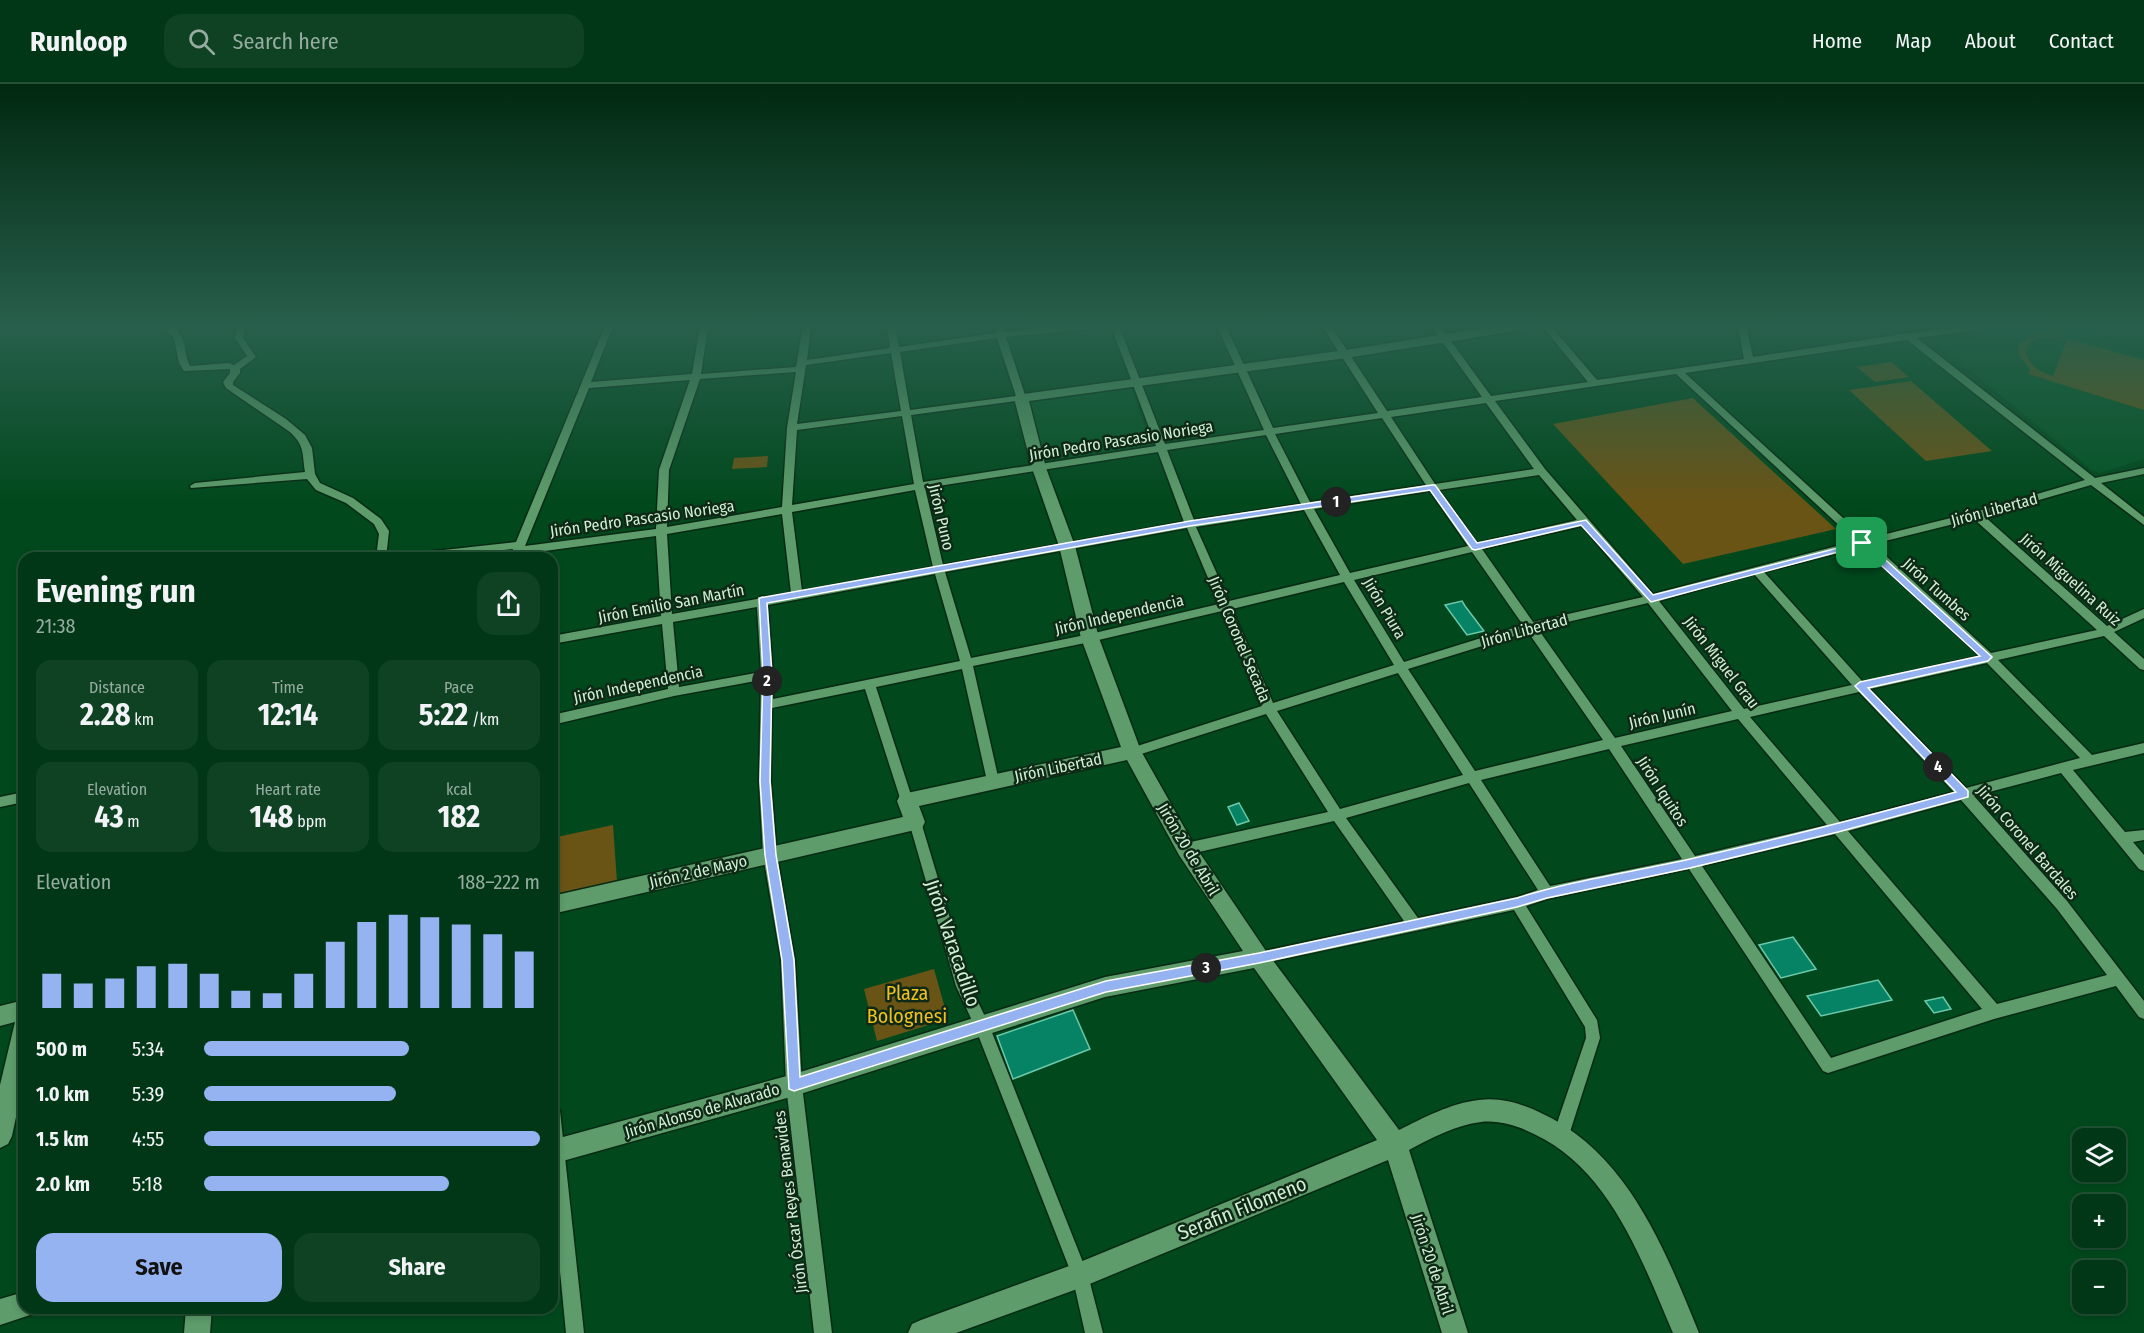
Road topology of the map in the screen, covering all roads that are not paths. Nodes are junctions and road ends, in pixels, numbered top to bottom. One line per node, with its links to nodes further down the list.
1 (229, 384): 26 (street)
2 (596, 384): 15 (street)
3 (693, 384): 37 (street)
4 (799, 384): 20 (street)
5 (900, 384): 18 (street, Jirón Puno)
6 (1017, 384): 16 (street, Jirón 20 de Abril)
7 (1127, 384): 16 (street)
8 (1137, 384): 22 (street, Jirón Coronel Secada)
9 (1247, 384): 21 (street, Jirón Piura)
10 (1366, 384): 19 (street, Jirón Iquitos)
11 (1478, 384): 17 (street, Jirón Miguel Grau)
12 (1585, 384): 17 (street, Jirón Pedro Pascasio Noriega)
13 (1692, 384): 38 (street, Jirón Tumbes)
14 (1969, 384): 27 (street)
15 (587, 385): 41 (street)
16 (1021, 398): 18 (street); 23 (street, Jirón 20 de Abril)
17 (1488, 398): 19 (street, Jirón Pedro Pascasio Noriega); 24 (street, Jirón Miguel Grau)
18 (906, 415): 20 (street); 29 (street, Jirón Puno)
19 (1387, 415): 21 (street, Jirón Pedro Pascasio Noriega); 30 (street, Jirón Iquitos)
20 (792, 428): 32 (street)
21 (1270, 433): 22 (street, Jirón Pedro Pascasio Noriega); 31 (street, Jirón Piura)
22 (1161, 448): 23 (street, Jirón Pedro Pascasio Noriega); 36 (street, Jirón Coronel Secada)
23 (1039, 468): 29 (street, Jirón Pedro Pascasio Noriega); 39 (street, Jirón 20 de Abril)
24 (1541, 471): 30 (street, Jirón Emilio San Martín); 34 (street, Jirón Miguel Grau)
25 (2144, 471): 27 (street, Jirón Libertad)
26 (310, 474): 28 (street); 42 (street)
27 (2091, 482): 33 (street, Jirón Libertad); 35 (street)
28 (195, 486)
29 (919, 486): 32 (street, Jirón Pedro Pascasio Noriega); 44 (street, Jirón Puno)
30 (1432, 487): 31 (street, Jirón Emilio San Martín); 40 (street, Jirón Iquitos)
31 (1309, 506): 36 (street, Jirón Emilio San Martín); 46 (street, Jirón Piura)
32 (787, 510): 37 (street, Jirón Pedro Pascasio Noriega); 47 (street)
33 (1976, 515): 38 (street, Jirón Libertad); 54 (street, Jirón Miguelina Ruiz)
34 (1583, 522): 40 (street, Jirón Independencia); 48 (street, Jirón Miguel Grau)
35 (2144, 522)
36 (1190, 524): 39 (street, Jirón Emilio San Martín); 50 (street, Jirón Coronel Secada)
37 (661, 532): 41 (street, Jirón Pedro Pascasio Noriega); 52 (street)
38 (1862, 543): 45 (street, Jirón Libertad); 57 (street, Jirón Tumbes)
39 (1067, 546): 44 (street, Jirón Emilio San Martín); 55 (street, Jirón 20 de Abril)
40 (1475, 547): 46 (street, Jirón Independencia); 53 (street, Jirón Iquitos)
41 (518, 551): 43 (street, Jirón Pedro Pascasio Noriega)
42 (382, 552)
43 (502, 552)
44 (939, 569): 47 (street, Jirón Emilio San Martín); 58 (street, Jirón Puno)
45 (1756, 570): 48 (street, Jirón Libertad); 64 (street, Jirón Coronel Bardales)
46 (1347, 577): 50 (street, Jirón Independencia); 59 (street, Jirón Piura)
47 (797, 593): 49 (street, Jirón Emilio San Martín)
48 (1651, 599): 53 (street, Jirón Libertad); 69 (street, Jirón Miguel Grau)
49 (762, 600): 52 (street, Jirón Emilio San Martín); 61 (street, Jirón Óscar Reyes Benavides)
50 (1227, 607): 55 (street, Jirón Independencia); 68 (street, Jirón Coronel Secada)
51 (2144, 613): 54 (street, Jirón Junín)
52 (668, 620): 56 (street, Jirón Emilio San Martín); 62 (street)
53 (1529, 627): 59 (street, Jirón Libertad); 71 (street, Jirón Iquitos)
54 (2105, 632): 57 (street, Jirón Junín); 60 (street, Jirón Miguelina Ruiz)
55 (1090, 638): 58 (street, Jirón Independencia); 73 (street, Jirón 20 de Abril)
56 (558, 639)
57 (1988, 657): 64 (street, Jirón Junín); 74 (street, Jirón Tumbes)
58 (967, 665): 63 (street, Jirón Independencia); 77 (street, Jirón Puno)
59 (1401, 666): 68 (street, Jirón Libertad); 76 (street, Jirón Piura)
60 (2144, 666)
61 (767, 675): 65 (street, Jirón Independencia); 67 (street, Jirón Óscar Reyes Benavides)
62 (673, 677): 65 (street); 66 (street)
63 (870, 685): 67 (street, Jirón Independencia); 80 (street, Jirón Varacadillo)
64 (1860, 686): 69 (street, Jirón Junín); 78 (street, Jirón Coronel Bardales)
65 (674, 692): 66 (street, Jirón Independencia)
66 (656, 696): 70 (street, Jirón Independencia)
67 (766, 705): 88 (street, Jirón Óscar Reyes Benavides)
68 (1269, 710): 73 (street, Jirón Libertad); 82 (street, Jirón Coronel Secada)
69 (1741, 714): 71 (street, Jirón Junín); 84 (street, Jirón Miguel Grau)
70 (558, 719)
71 (1612, 743): 76 (street, Jirón Junín); 89 (street, Jirón Iquitos)
72 (2144, 748): 74 (street, Jirón Alonso de Alvarado)
73 (1132, 752): 77 (street, Jirón Libertad); 87 (street, Jirón 20 de Abril)
74 (2090, 760): 75 (street, Jirón Alonso de Alvarado)
75 (2064, 768): 78 (street, Jirón Alonso de Alvarado); 86 (street)
76 (1473, 777): 82 (street, Jirón Junín); 91 (street, Jirón Piura)
77 (993, 781): 80 (street, Jirón Libertad)
78 (1964, 794): 84 (street, Jirón Alonso de Alvarado); 96 (street, Jirón Coronel Bardales)
79 (18, 798): 81 (street)
80 (907, 801): 83 (street, Jirón Varacadillo)
81 (0, 802)
82 (1337, 815): 87 (street, Jirón Junín); 94 (street, Jirón Coronel Secada)
83 (915, 822): 88 (street, Jirón 2 de Mayo); 101 (street, Jirón Varacadillo)
84 (1838, 828): 89 (street, Jirón Alonso de Alvarado); 98 (street, Jirón Miguel Grau)
85 (2144, 835): 86 (street)
86 (2121, 838): 90 (street)
87 (1186, 849): 95 (street, Jirón 20 de Abril)
88 (771, 855): 93 (street, Jirón 2 de Mayo); 103 (street, Jirón Óscar Reyes Benavides)
89 (1690, 864): 91 (street, Jirón Alonso de Alvarado); 98 (street, Jirón Iquitos)
90 (2144, 865)
91 (1547, 893): 92 (street, Jirón Alonso de Alvarado)
92 (1517, 903): 94 (street, Jirón Alonso de Alvarado); 104 (street)
93 (558, 904)
94 (1415, 925): 95 (street, Jirón Alonso de Alvarado)
95 (1259, 958): 101 (street, Jirón Alonso de Alvarado); 106 (street, Jirón 20 de Abril)
96 (2118, 979): 98 (street); 99 (street, Jirón Coronel Bardales)
97 (18, 1012): 100 (street)
98 (1994, 1012)
99 (2144, 1012)
100 (0, 1016)
101 (982, 1025): 103 (street, Jirón Alonso de Alvarado); 109 (street, Jirón Varacadillo)
102 (18, 1055): 105 (street)
103 (794, 1085): 107 (street, Jirón Alonso de Alvarado); 115 (street, Jirón Óscar Reyes Benavides)
104 (1561, 1135): 106 (street, Serafin Filomeno); 119 (street)
105 (0, 1136)
106 (1395, 1145): 109 (street, Serafin Filomeno); 118 (street, Jirón 20 de Abril)
107 (558, 1150)
108 (558, 1187): 114 (street)
109 (1080, 1275): 116 (street, Serafin Filomeno); 117 (street, Jirón Varacadillo)
110 (18, 1307): 111 (street)
111 (0, 1312)
112 (199, 1314): 113 (street)
113 (197, 1333)
114 (574, 1333)
115 (823, 1333)
116 (921, 1333)
117 (1094, 1333)
118 (1455, 1333)
119 (1686, 1333)

